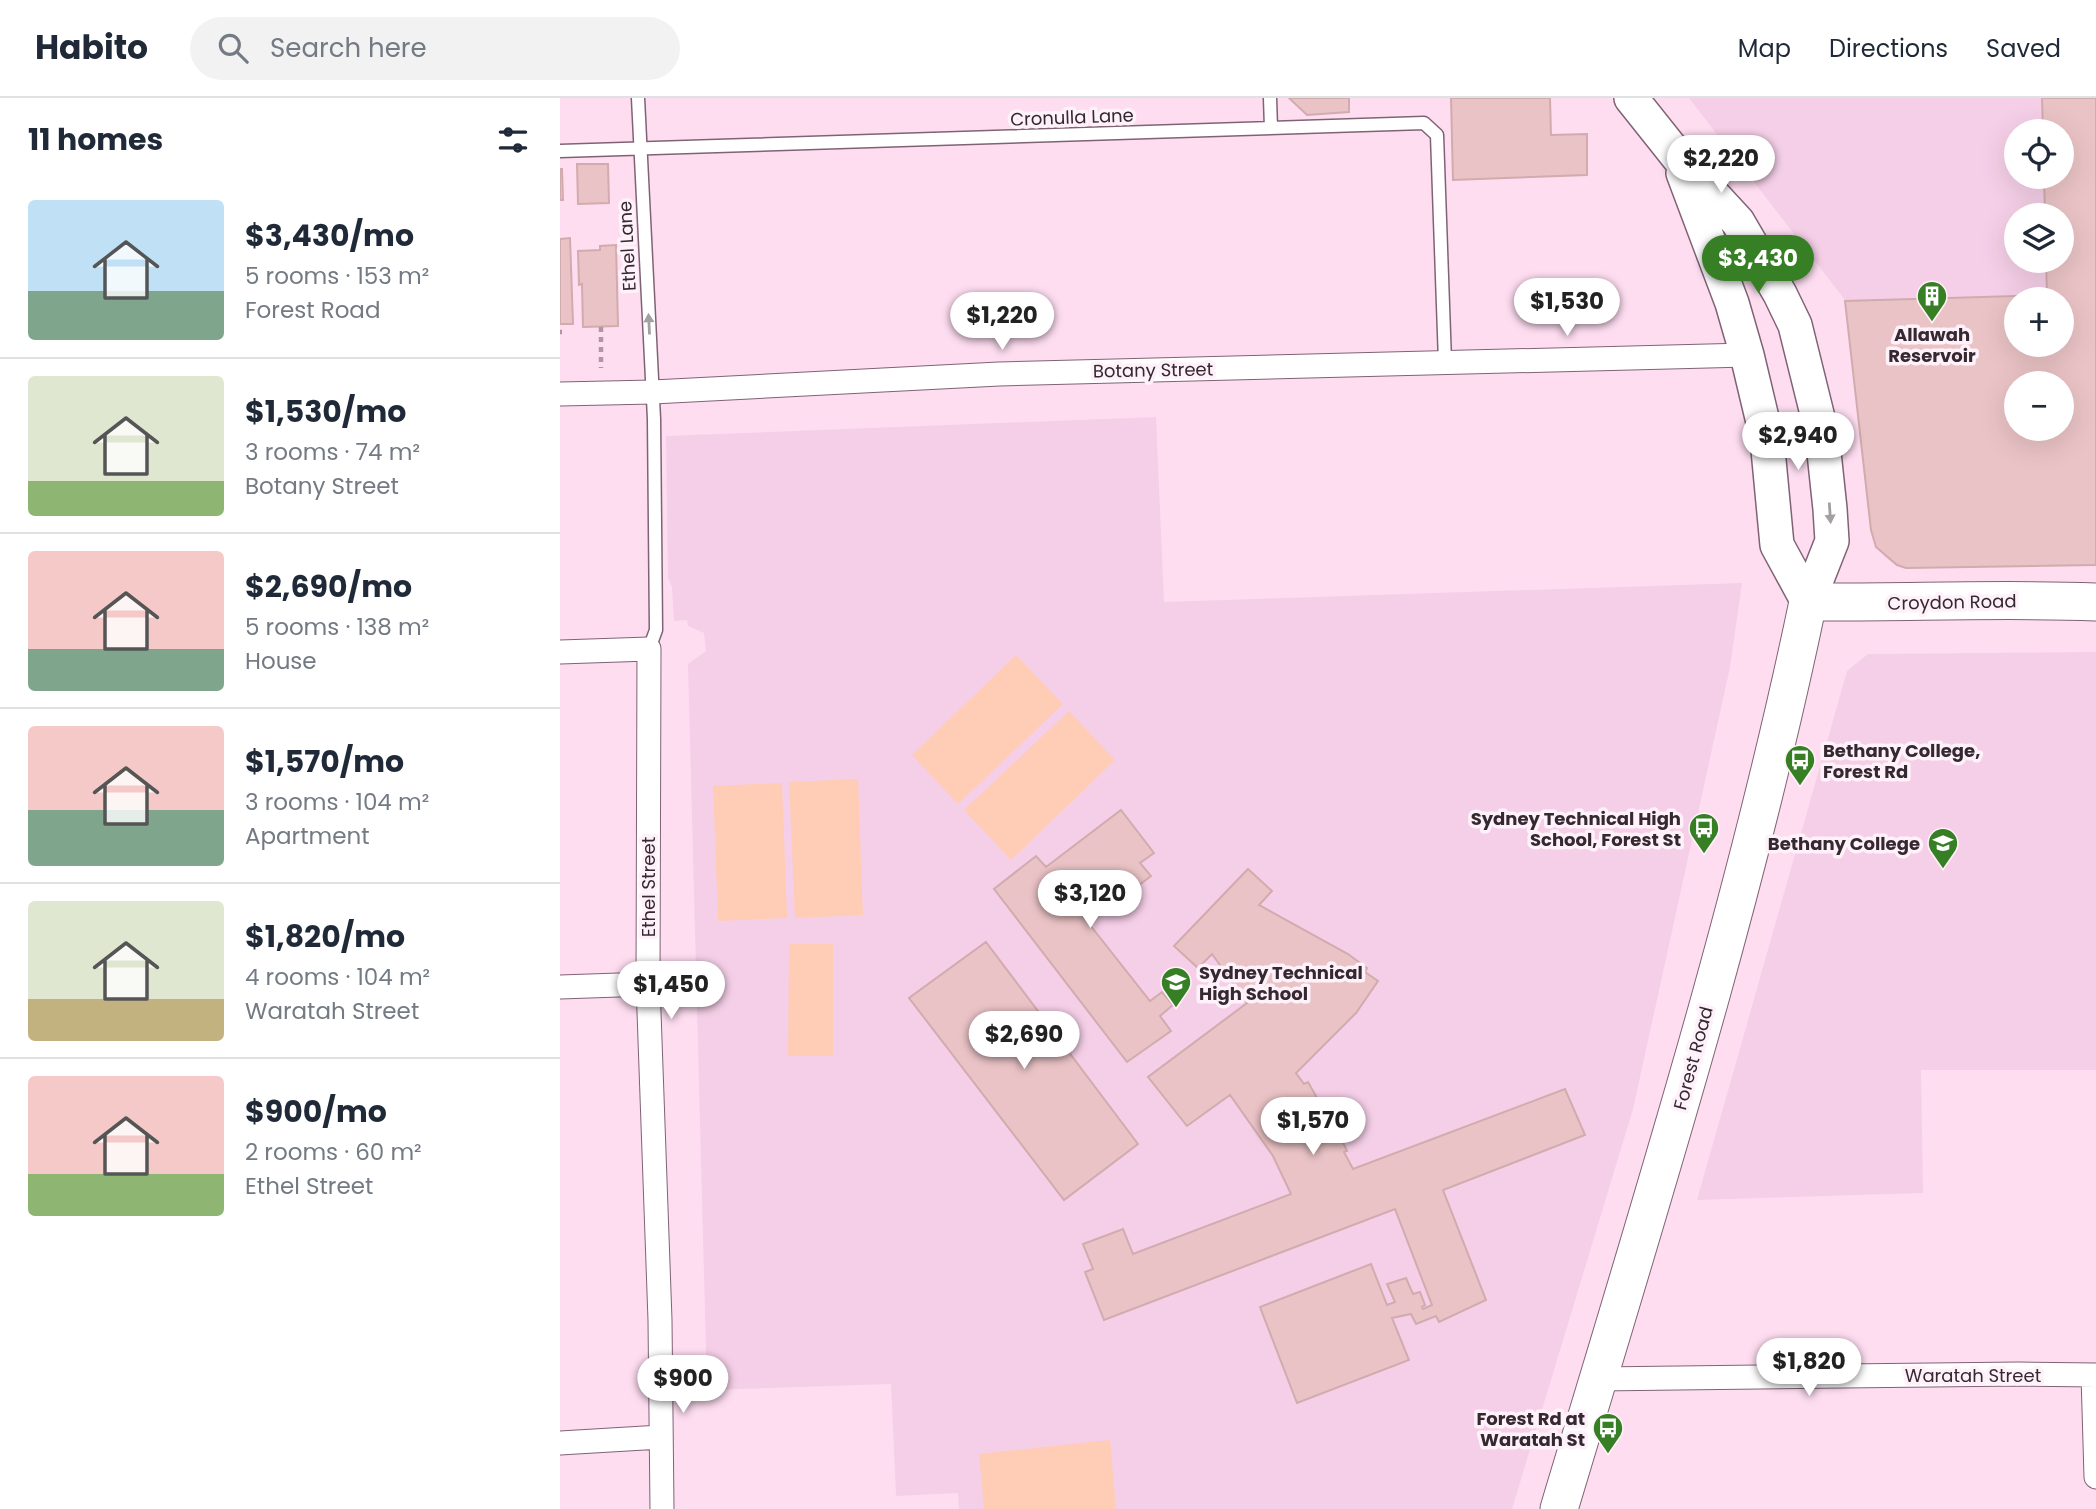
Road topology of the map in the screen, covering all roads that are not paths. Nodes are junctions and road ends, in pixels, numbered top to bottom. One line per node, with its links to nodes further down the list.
1 (638, 98): 5 (lane, Ethel Lane)
2 (1270, 98): 4 (lane)
3 (1631, 98): 7 (main road, Forest Road)
4 (1271, 128): 5 (lane, Cronulla Lane); 9 (lane, Cronulla Lane)
5 (640, 149): 6 (lane, Cronulla Lane); 10 (lane, Ethel Lane, one-way to 5)
6 (560, 152)
7 (1678, 158): 8 (main road, Forest Road); 13 (main road, Forest Road, one-way to 13)
8 (1747, 355): 9 (street, Botany Street); 13 (main road, Forest Road)
9 (1445, 362): 10 (street, Botany Street)
10 (653, 392): 11 (street, Botany Street); 14 (lane, Ethel Street)
11 (560, 394)
12 (2096, 601): 13 (main road, Croydon Road)
13 (1808, 602): 19 (main road, Forest Road)
14 (649, 649): 15 (street); 16 (street, Ethel Street)
15 (560, 652)
16 (648, 984): 17 (street); 20 (street, Ethel Street)
17 (560, 987)
18 (2094, 1375): 19 (street, Waratah Street); 22 (street)
19 (1598, 1380): 24 (main road, Forest Road)
20 (661, 1437): 21 (street); 23 (street, Ethel Street)
21 (560, 1443)
22 (2096, 1477)
23 (662, 1509)
24 (1559, 1509)

